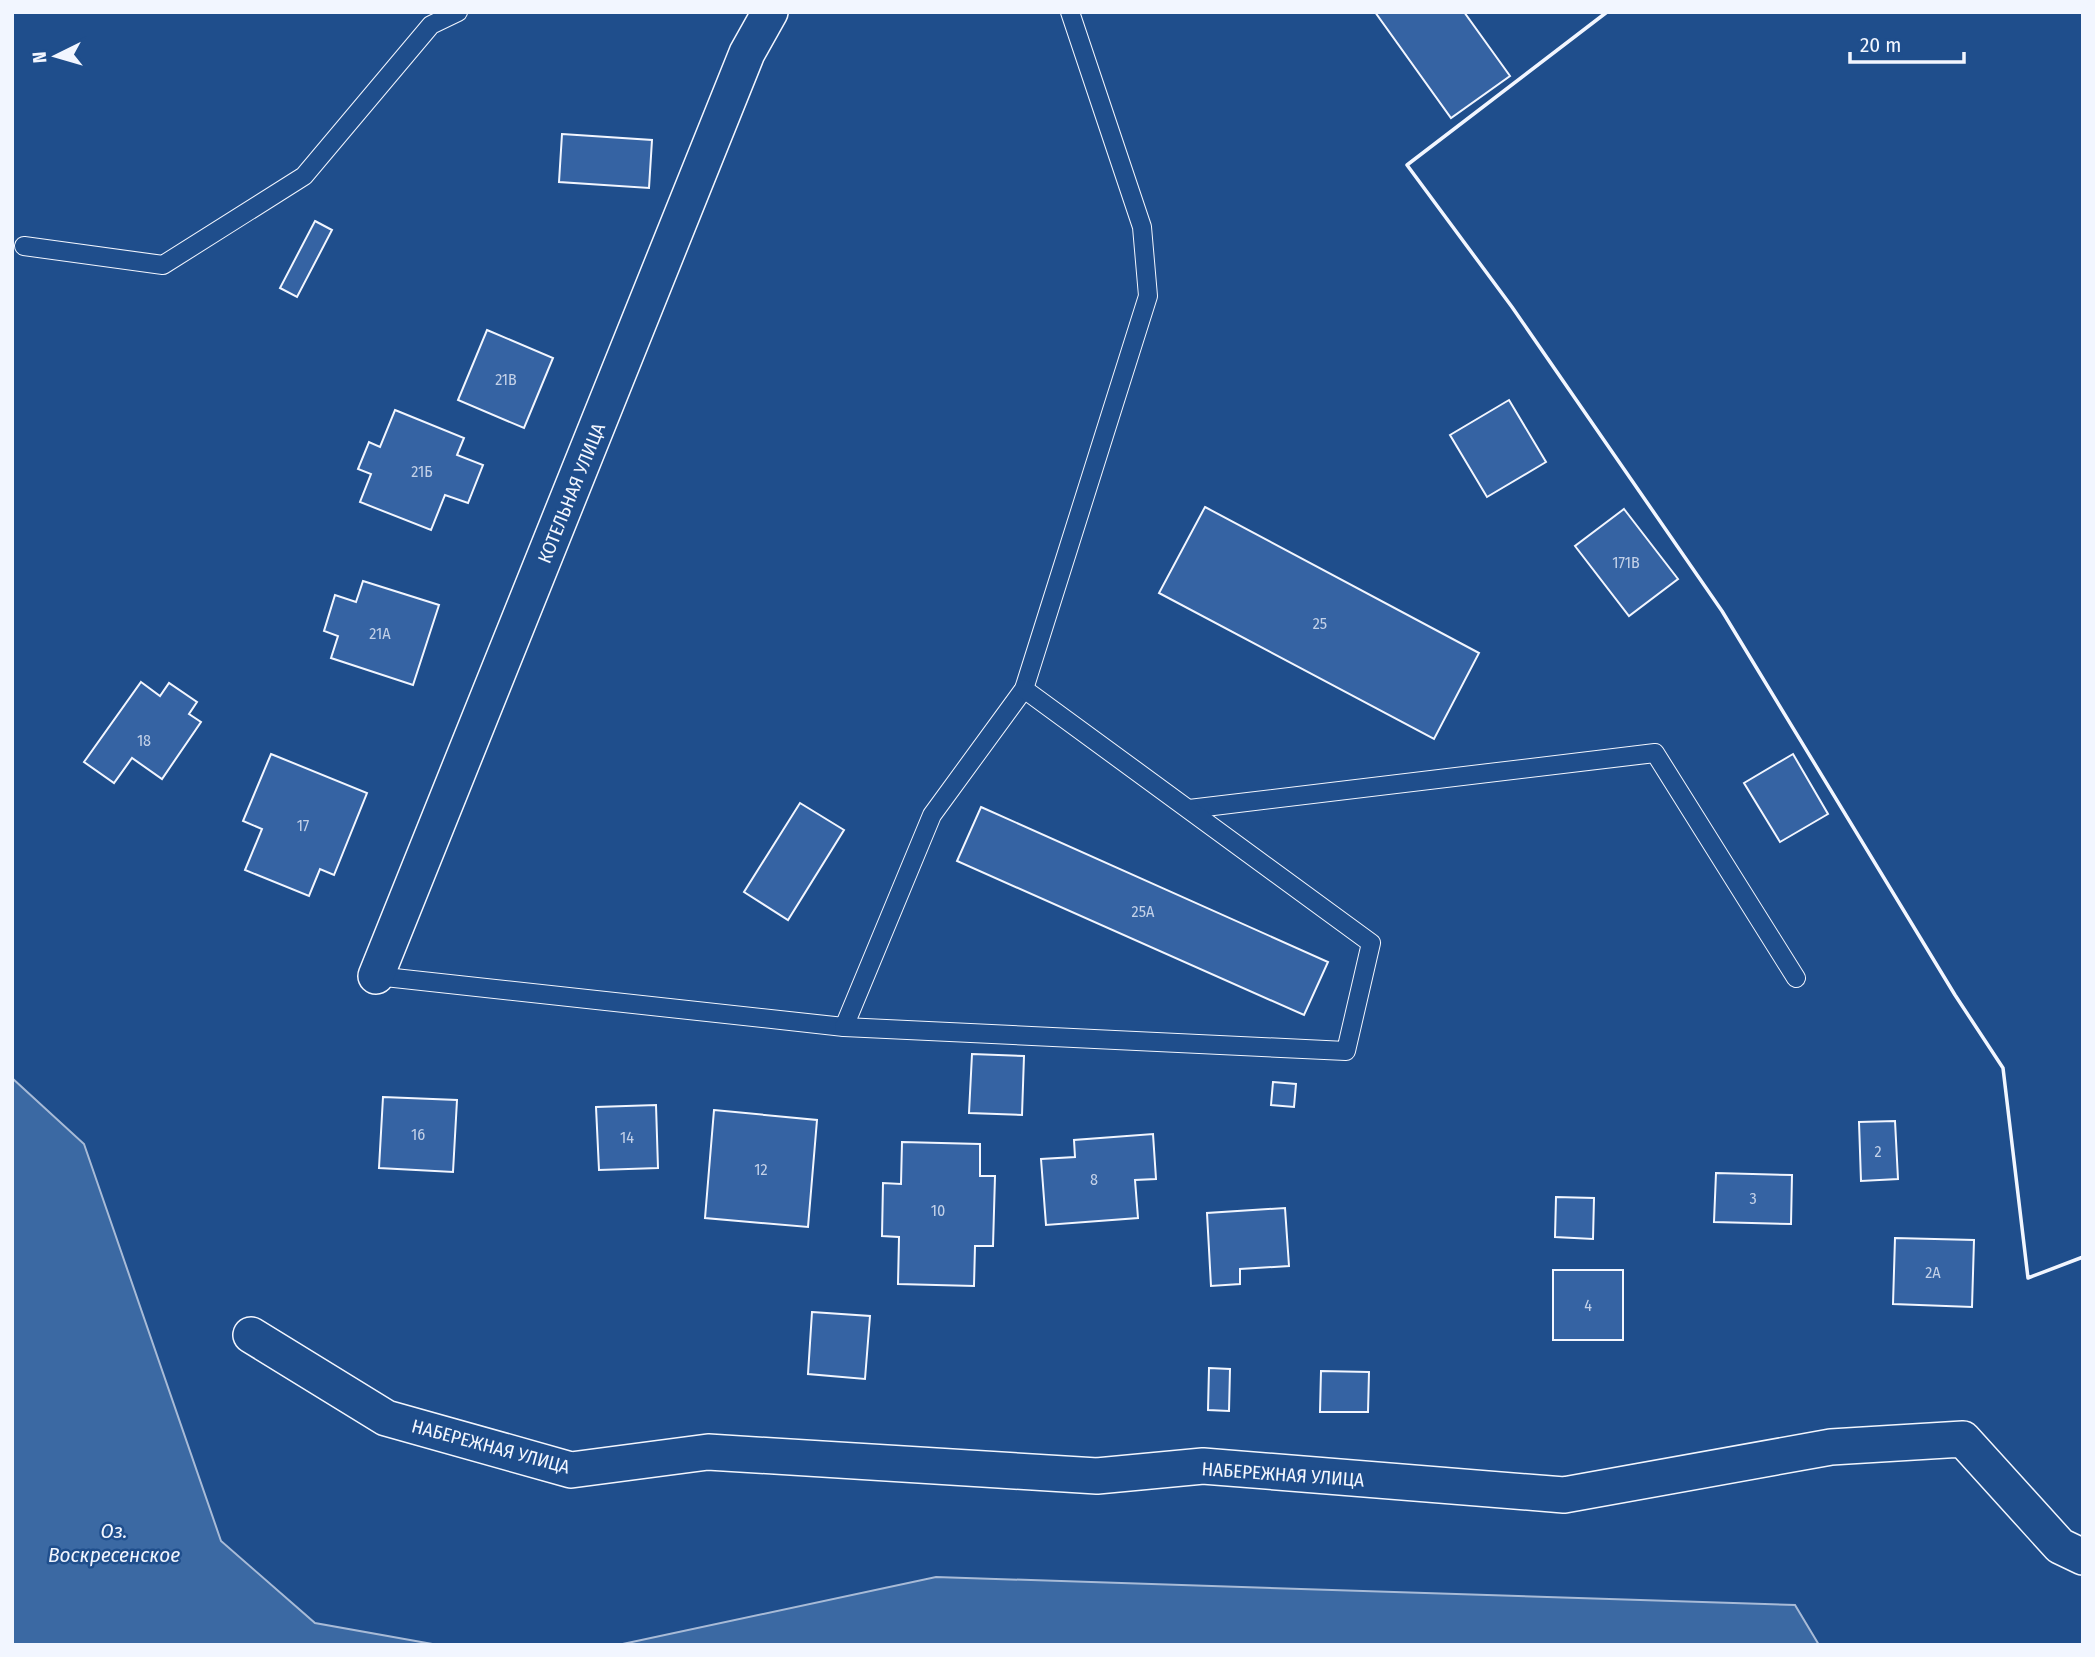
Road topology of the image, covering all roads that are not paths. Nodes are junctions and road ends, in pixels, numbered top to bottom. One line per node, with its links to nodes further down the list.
1 (458, 12): 4 (lane)
2 (770, 12): 7 (street, КОТЕЛЬНАЯ УЛИЦА)
3 (1070, 12): 5 (lane)
4 (24, 246)
5 (1024, 689): 6 (lane); 9 (lane)
6 (1188, 809): 8 (lane); 9 (lane)
7 (376, 976): 9 (lane)
8 (1796, 978)
9 (844, 1027)
10 (251, 1335): 11 (street, НАБЕРЕЖНАЯ УЛИЦА)
11 (2083, 1557)

